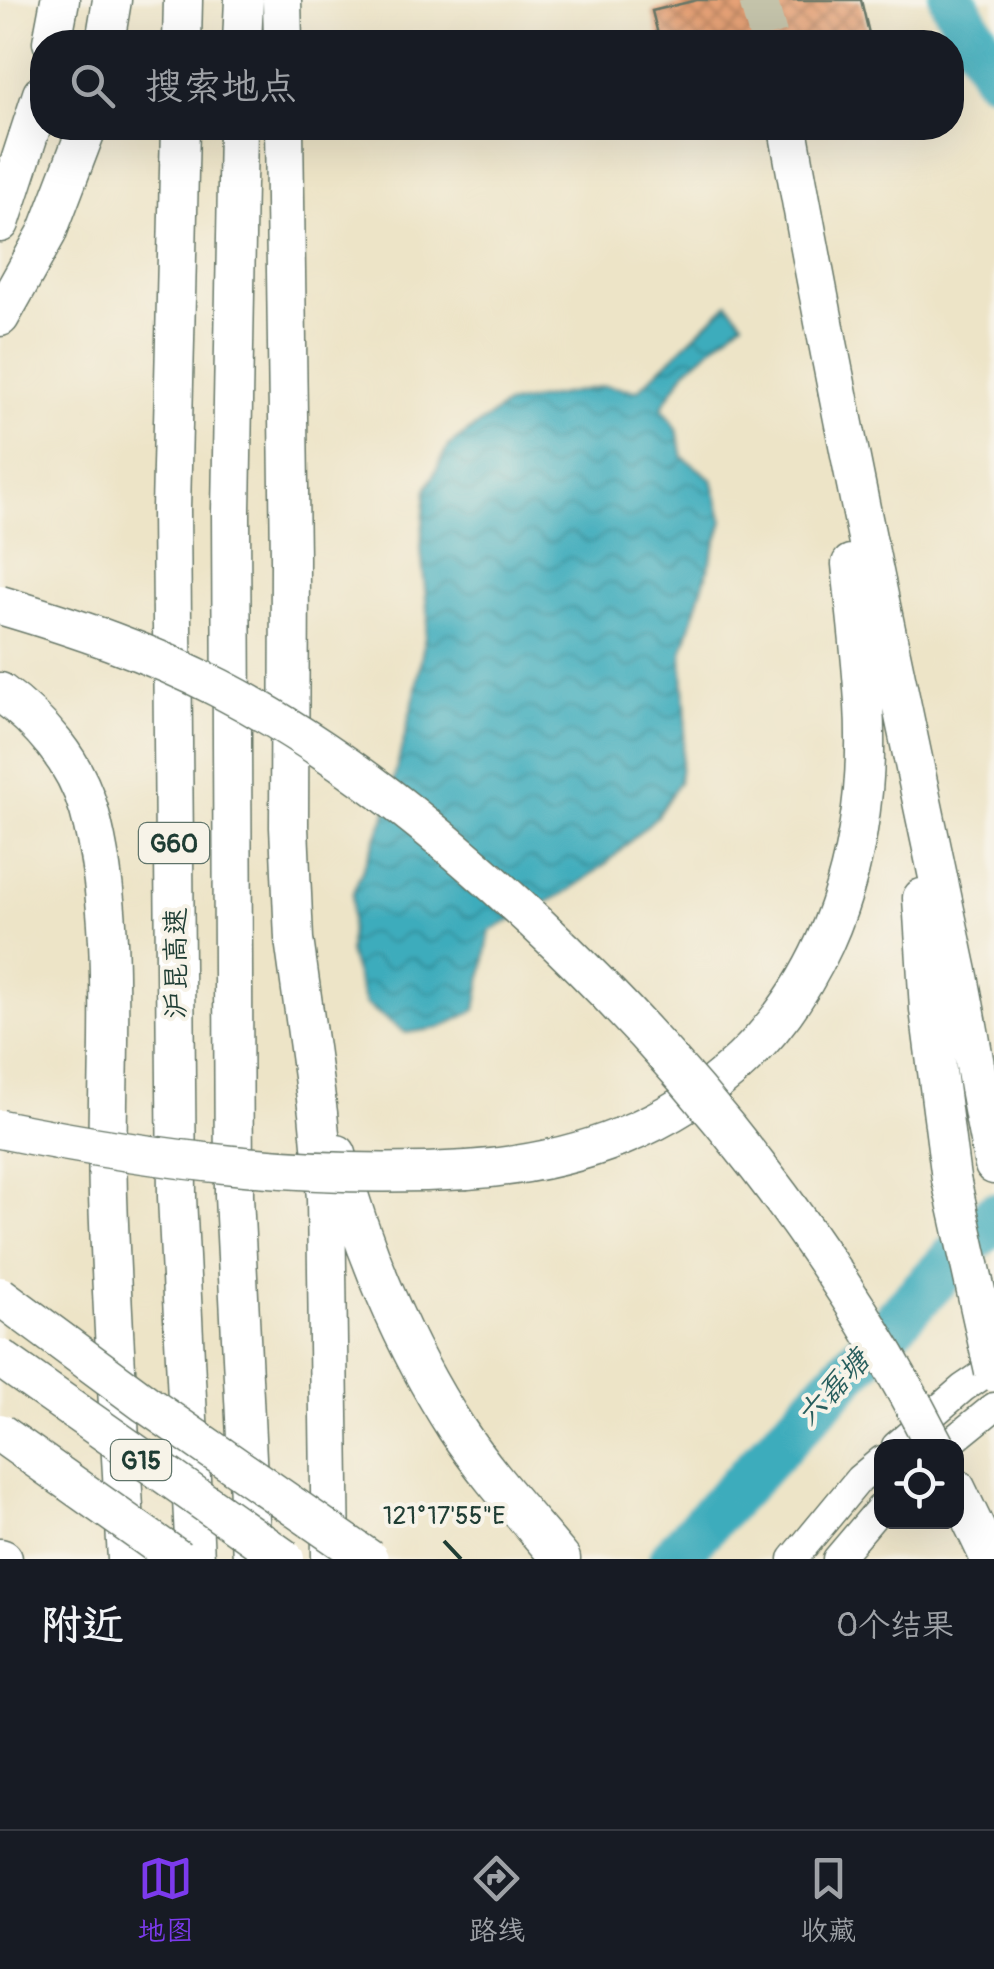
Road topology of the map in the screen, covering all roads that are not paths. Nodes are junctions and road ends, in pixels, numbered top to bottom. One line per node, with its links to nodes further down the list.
1 (60, 0): 6 (highway)
2 (112, 0): 7 (highway)
3 (183, 0): 8 (highway)
4 (244, 0): 9 (highway)
5 (282, 0): 10 (highway)
6 (54, 30)
7 (107, 30)
8 (182, 30)
9 (243, 30)
10 (282, 30)
11 (30, 131): 17 (highway)
12 (83, 140): 18 (highway)
13 (180, 140): 39 (highway, 沪昆高速 / G60)
14 (238, 140): 40 (highway, 沪昆高速 / G60)
15 (284, 140): 23 (highway)
16 (790, 140): 19 (highway)
17 (0, 223)
18 (0, 317)
19 (838, 401): 22 (highway); 24 (highway, bridge)
20 (0, 605): 32 (highway, bridge)
21 (0, 692): 37 (highway)
22 (916, 786): 25 (highway); 28 (highway, bridge)
23 (307, 1034): 42 (highway); 44 (highway)
24 (0, 1129)
25 (990, 1148)
26 (0, 1296): 43 (highway, bridge)
27 (0, 1358): 41 (highway, G15, bridge)
28 (994, 1369): 31 (main road)
29 (994, 1407): 33 (main road)
30 (0, 1432): 38 (highway, G15, bridge)
31 (904, 1439)
32 (931, 1439)
33 (955, 1439)
34 (874, 1467): 45 (main road)
35 (964, 1505): 47 (highway)
36 (874, 1515): 46 (main road)
37 (126, 1559)
38 (178, 1559)
39 (195, 1559)
40 (252, 1559)
41 (285, 1559)
42 (331, 1559)
43 (369, 1559)
44 (561, 1559)
45 (793, 1559)
46 (837, 1559)
47 (990, 1559)

